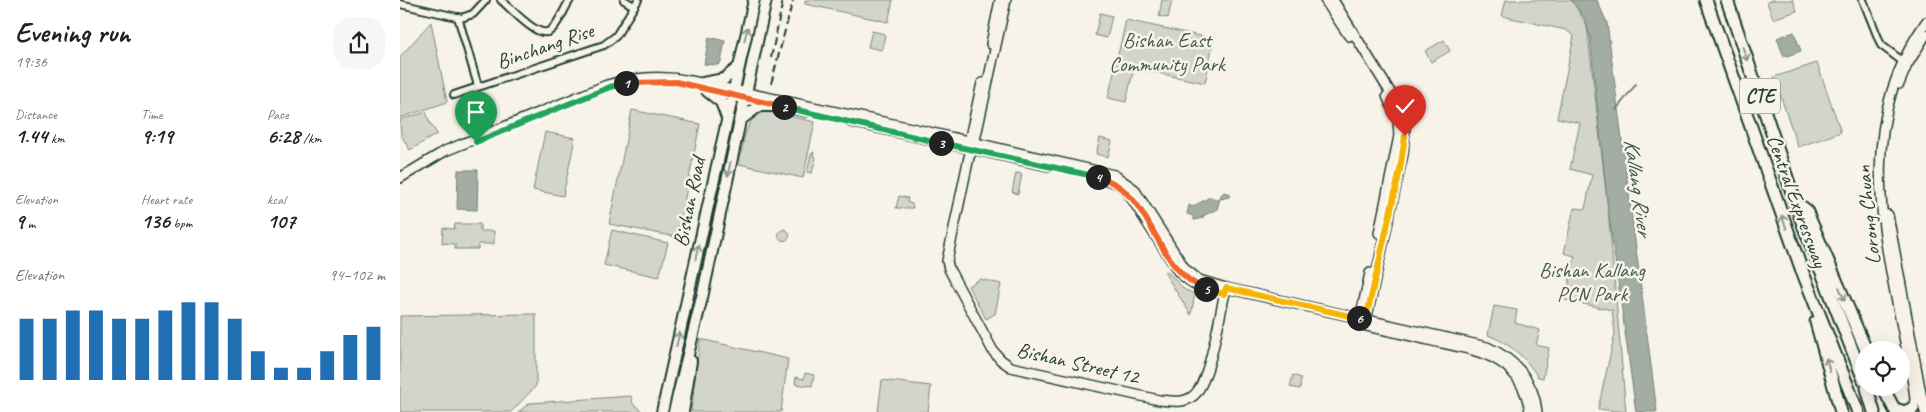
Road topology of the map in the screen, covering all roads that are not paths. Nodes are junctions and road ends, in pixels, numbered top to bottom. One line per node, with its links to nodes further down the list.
1 (486, 0): 16 (street)
2 (501, 0): 3 (street)
3 (570, 0)
4 (624, 0): 14 (street, Binchang Rise)
5 (754, 0): 20 (main road, Bishan Road, one-way to 5)
6 (766, 0): 25 (main road, Bishan Road)
7 (1000, 0): 29 (street)
8 (1006, 0): 29 (street)
9 (1325, 0): 36 (street)
10 (1333, 0): 36 (street)
11 (1706, 0): 33 (highway, Central Expressway / CTE, one-way to 11)
12 (1727, 0): 32 (highway, Central Expressway / CTE, one-way to 32)
13 (1863, 0): 19 (street)
14 (636, 3): 21 (street, Binchang Rise)
15 (400, 4): 16 (street)
16 (458, 17): 21 (street, Binchang Rise)
17 (1926, 22): 19 (street, Lorong Chuan)
18 (1926, 34): 19 (street, Lorong Chuan)
19 (1905, 63): 41 (street, Lorong Chuan)
20 (739, 67): 22 (main road); 23 (main road, Bishan Road)
21 (478, 86): 24 (street, Binchang Rise)
22 (705, 87): 23 (street); 27 (main road); 30 (street); 31 (street)
23 (734, 93): 25 (street); 27 (main road, Bishan Road)
24 (454, 95)
25 (745, 95): 26 (street); 28 (main road, Bishan Road); 29 (street)
26 (774, 106): 28 (main road); 29 (street)
27 (727, 118): 43 (main road, Bishan Road, one-way to 27)
28 (739, 121): 35 (main road, Bishan Road, one-way to 35)
29 (971, 147): 34 (street); 34 (street, Bishan Street 12)
30 (400, 178)
31 (400, 182)
32 (1798, 204): 37 (highway, one-way to 37); 38 (highway, Central Expressway / CTE)
33 (1801, 268): 48 (highway, one-way to 33); 49 (highway, Central Expressway / CTE)
34 (1225, 291): 36 (street)
35 (700, 303): 44 (main road, Bishan Road); 45 (main road)
36 (1363, 322): 46 (street); 47 (street)
37 (1862, 341)
38 (1855, 357)
39 (1869, 396): 50 (highway)
40 (1888, 396): 42 (highway)
41 (1919, 409): 42 (highway)
42 (1896, 411)
43 (662, 412)
44 (674, 412)
45 (682, 412)
46 (1530, 412)
47 (1537, 412)
48 (1841, 412)
49 (1858, 412)
50 (1874, 412)

